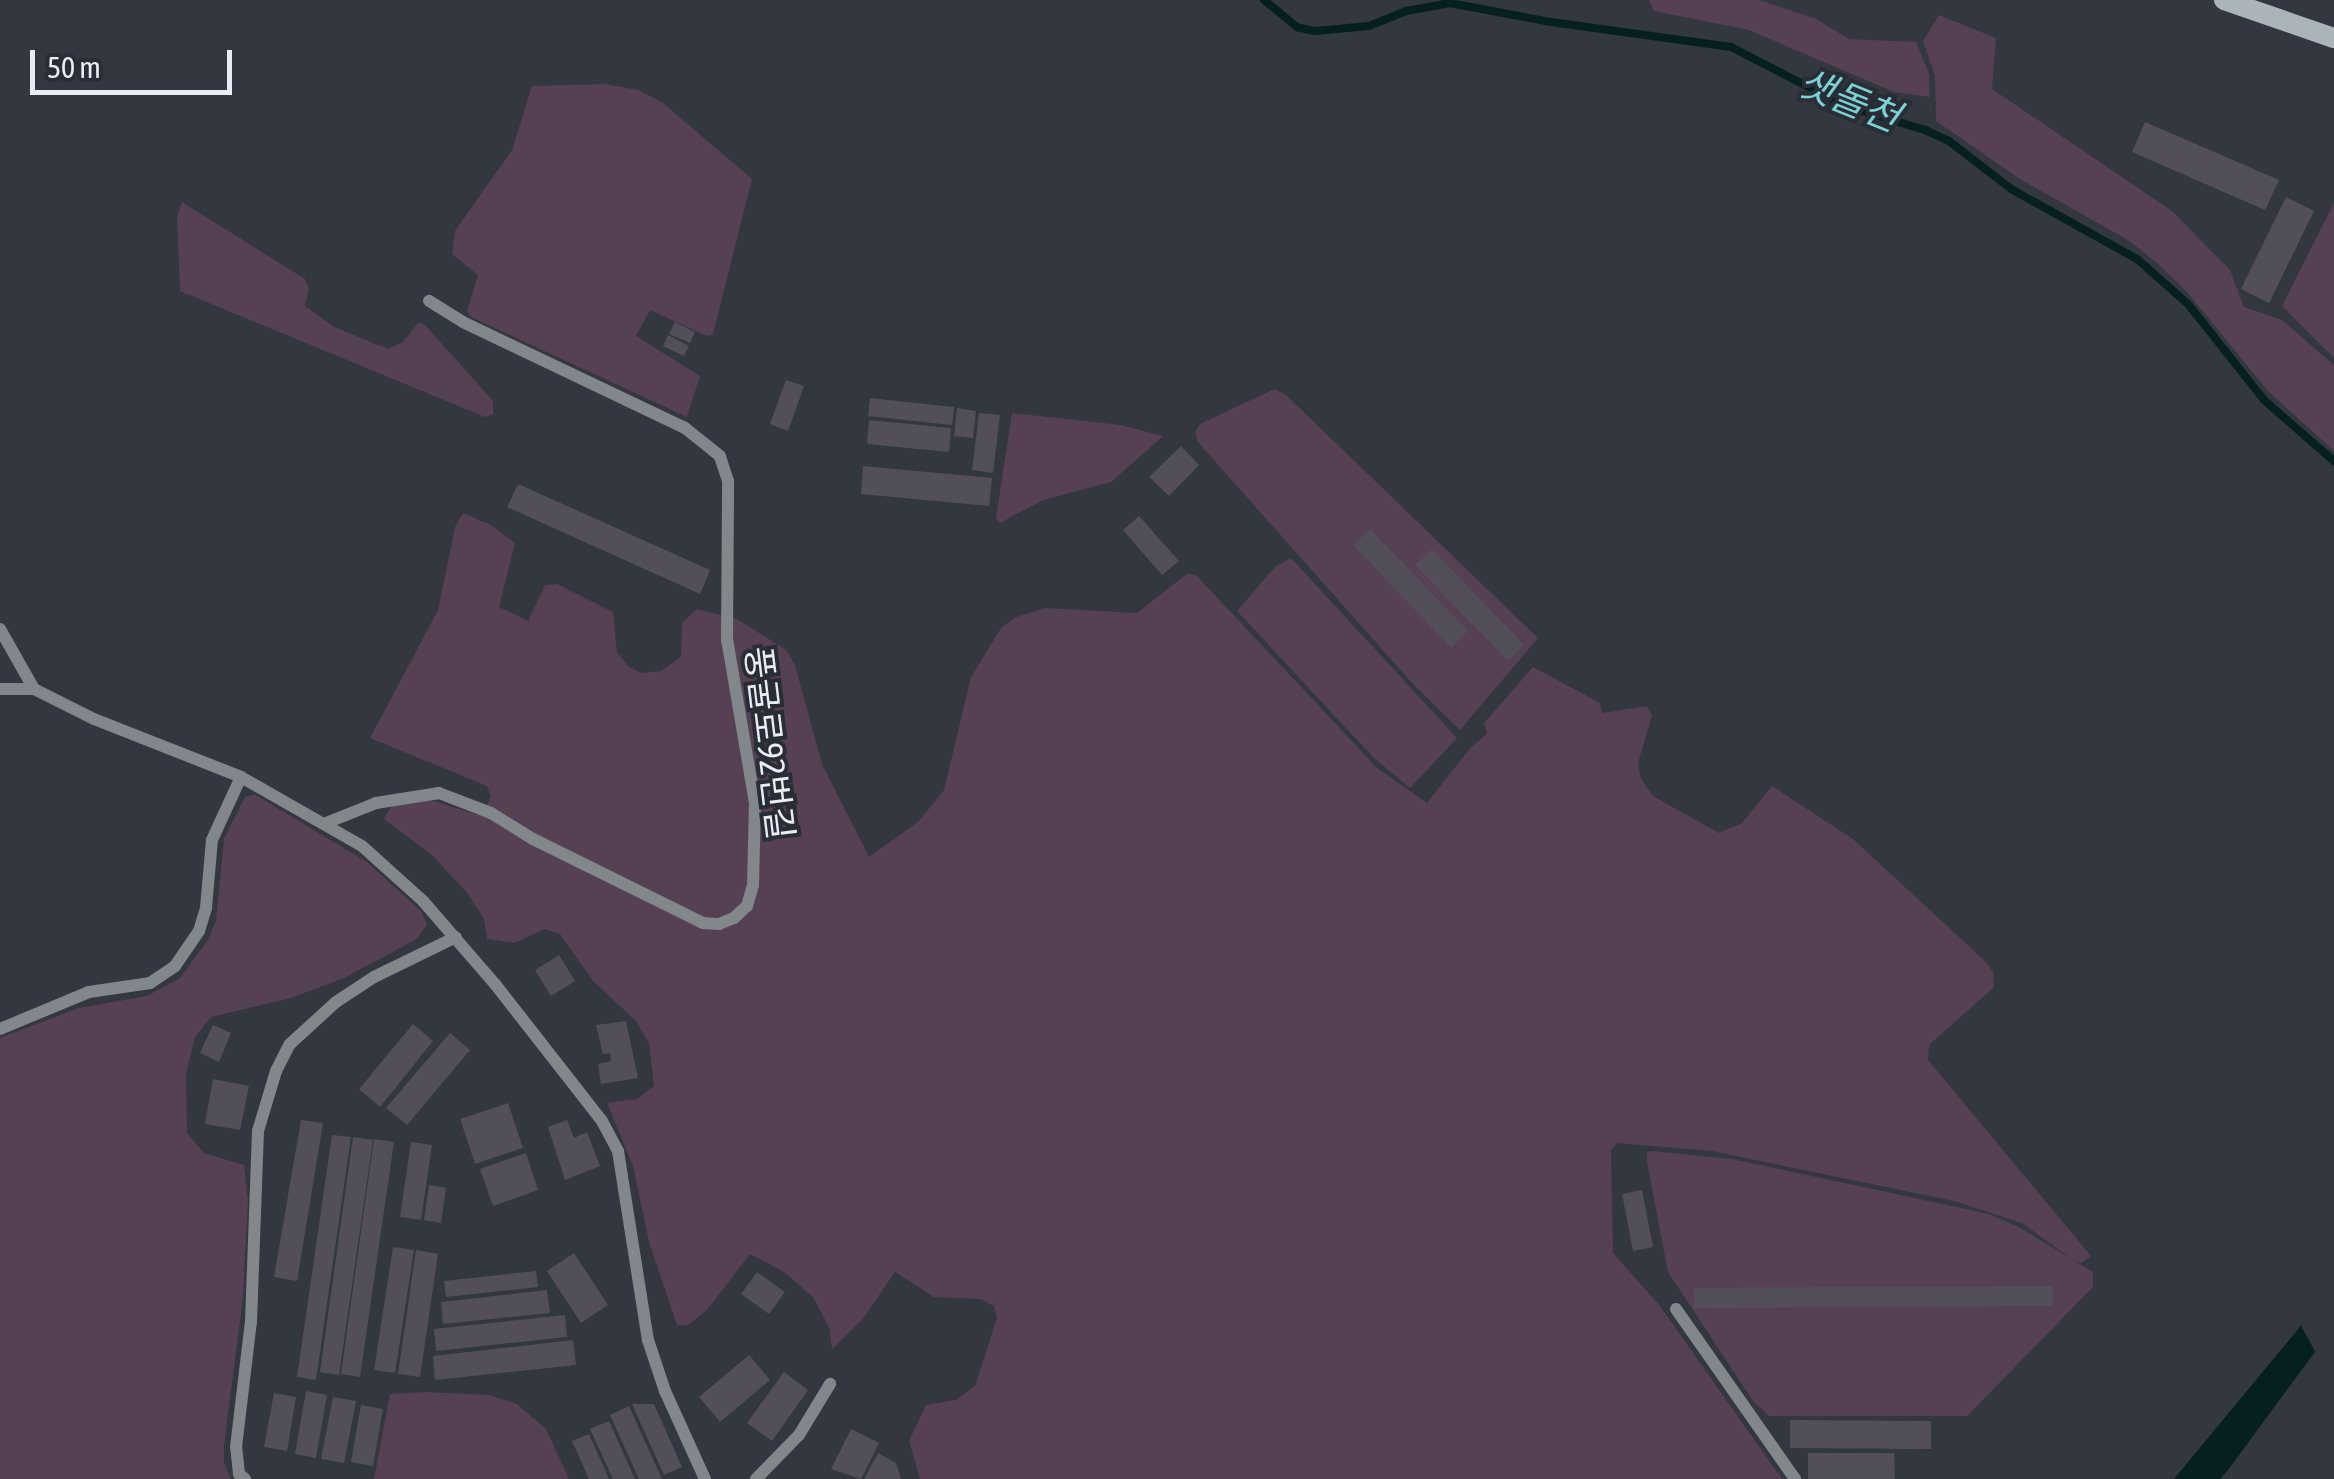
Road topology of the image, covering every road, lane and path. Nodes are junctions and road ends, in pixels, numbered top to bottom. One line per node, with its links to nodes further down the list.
1 (2224, 0): 2 (street)
2 (2334, 38)
3 (429, 301): 8 (lane, 풍굴로92번길)
4 (0, 629): 6 (lane)
5 (0, 689): 6 (lane)
6 (34, 689): 7 (lane)
7 (241, 777): 8 (lane); 10 (lane)
8 (326, 823): 9 (lane)
9 (456, 937): 13 (lane); 14 (lane)
10 (0, 1029)
11 (1676, 1308): 16 (lane)
12 (830, 1384): 15 (lane)
13 (245, 1479)
14 (705, 1479)
15 (756, 1479)
16 (1795, 1479)

